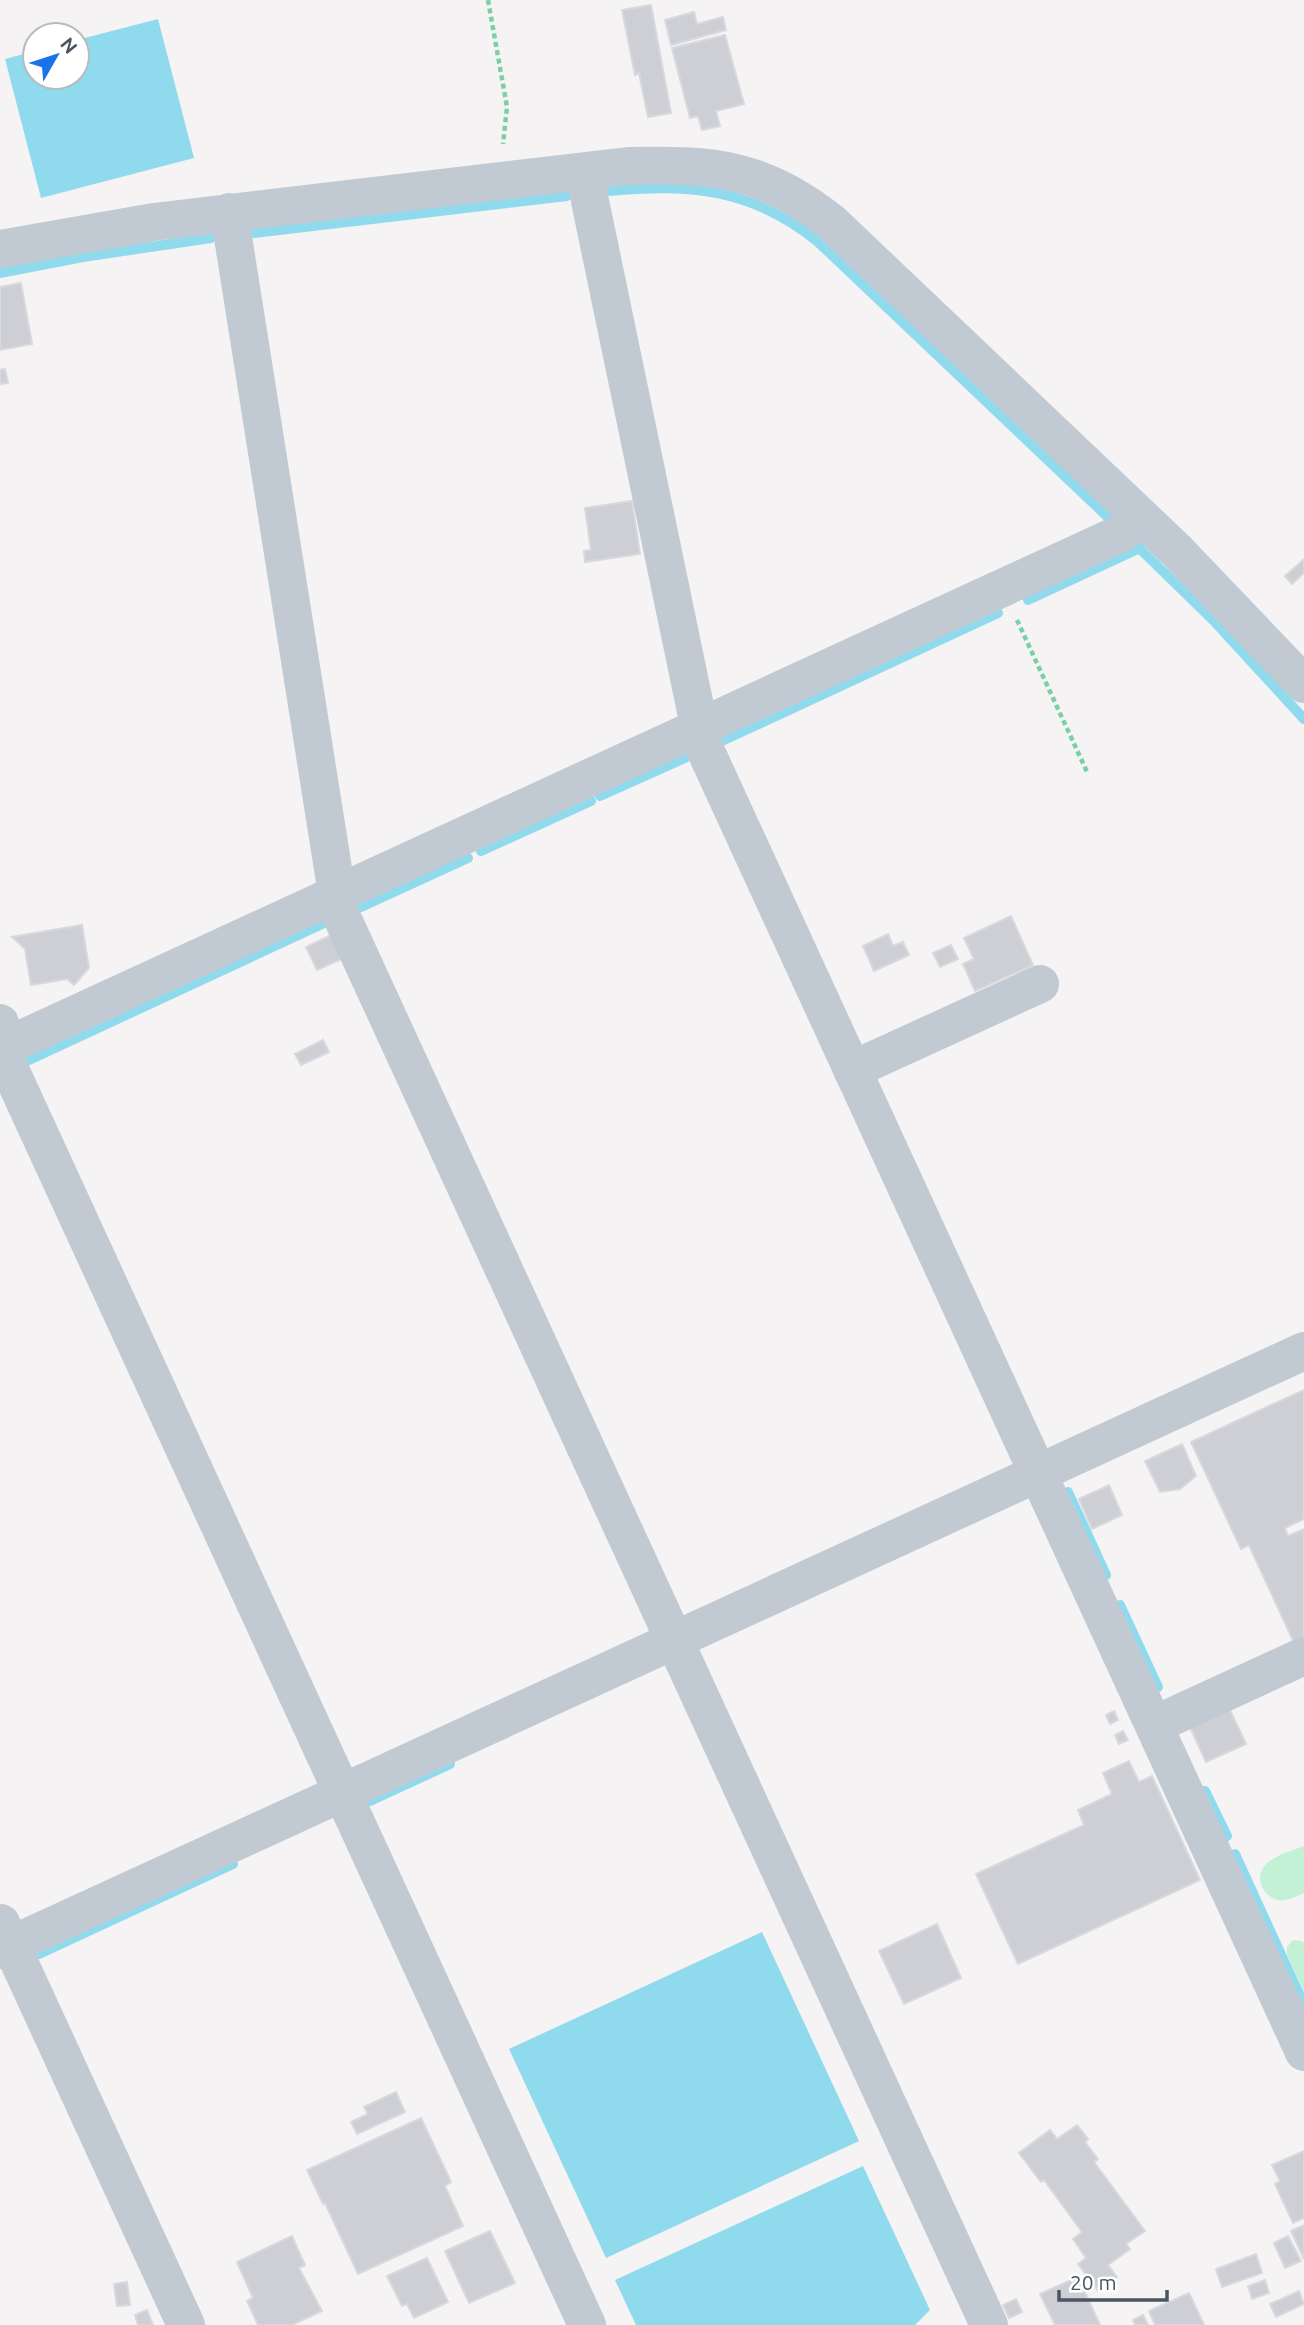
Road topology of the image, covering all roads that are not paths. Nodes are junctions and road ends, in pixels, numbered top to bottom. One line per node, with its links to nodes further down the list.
1 (586, 171): 2 (street); 4 (street); 6 (street)
2 (229, 212): 3 (street); 7 (street)
3 (0, 249)
4 (1139, 516): 5 (street); 6 (street)
5 (1304, 684)
6 (699, 727): 7 (street); 10 (street)
7 (337, 893): 9 (street); 13 (street)
8 (1040, 984): 10 (street)
9 (1, 1040): 16 (street)
10 (852, 1070): 12 (street)
11 (1304, 1351): 12 (street)
12 (1037, 1473): 13 (street); 15 (street)
13 (675, 1640): 16 (street); 21 (street)
14 (1304, 1656): 15 (street)
15 (1154, 1725): 18 (street)
16 (342, 1793): 17 (street); 20 (street)
17 (4, 1939): 19 (street)
18 (1304, 2052)
19 (186, 2325)
20 (587, 2325)
21 (989, 2325)

